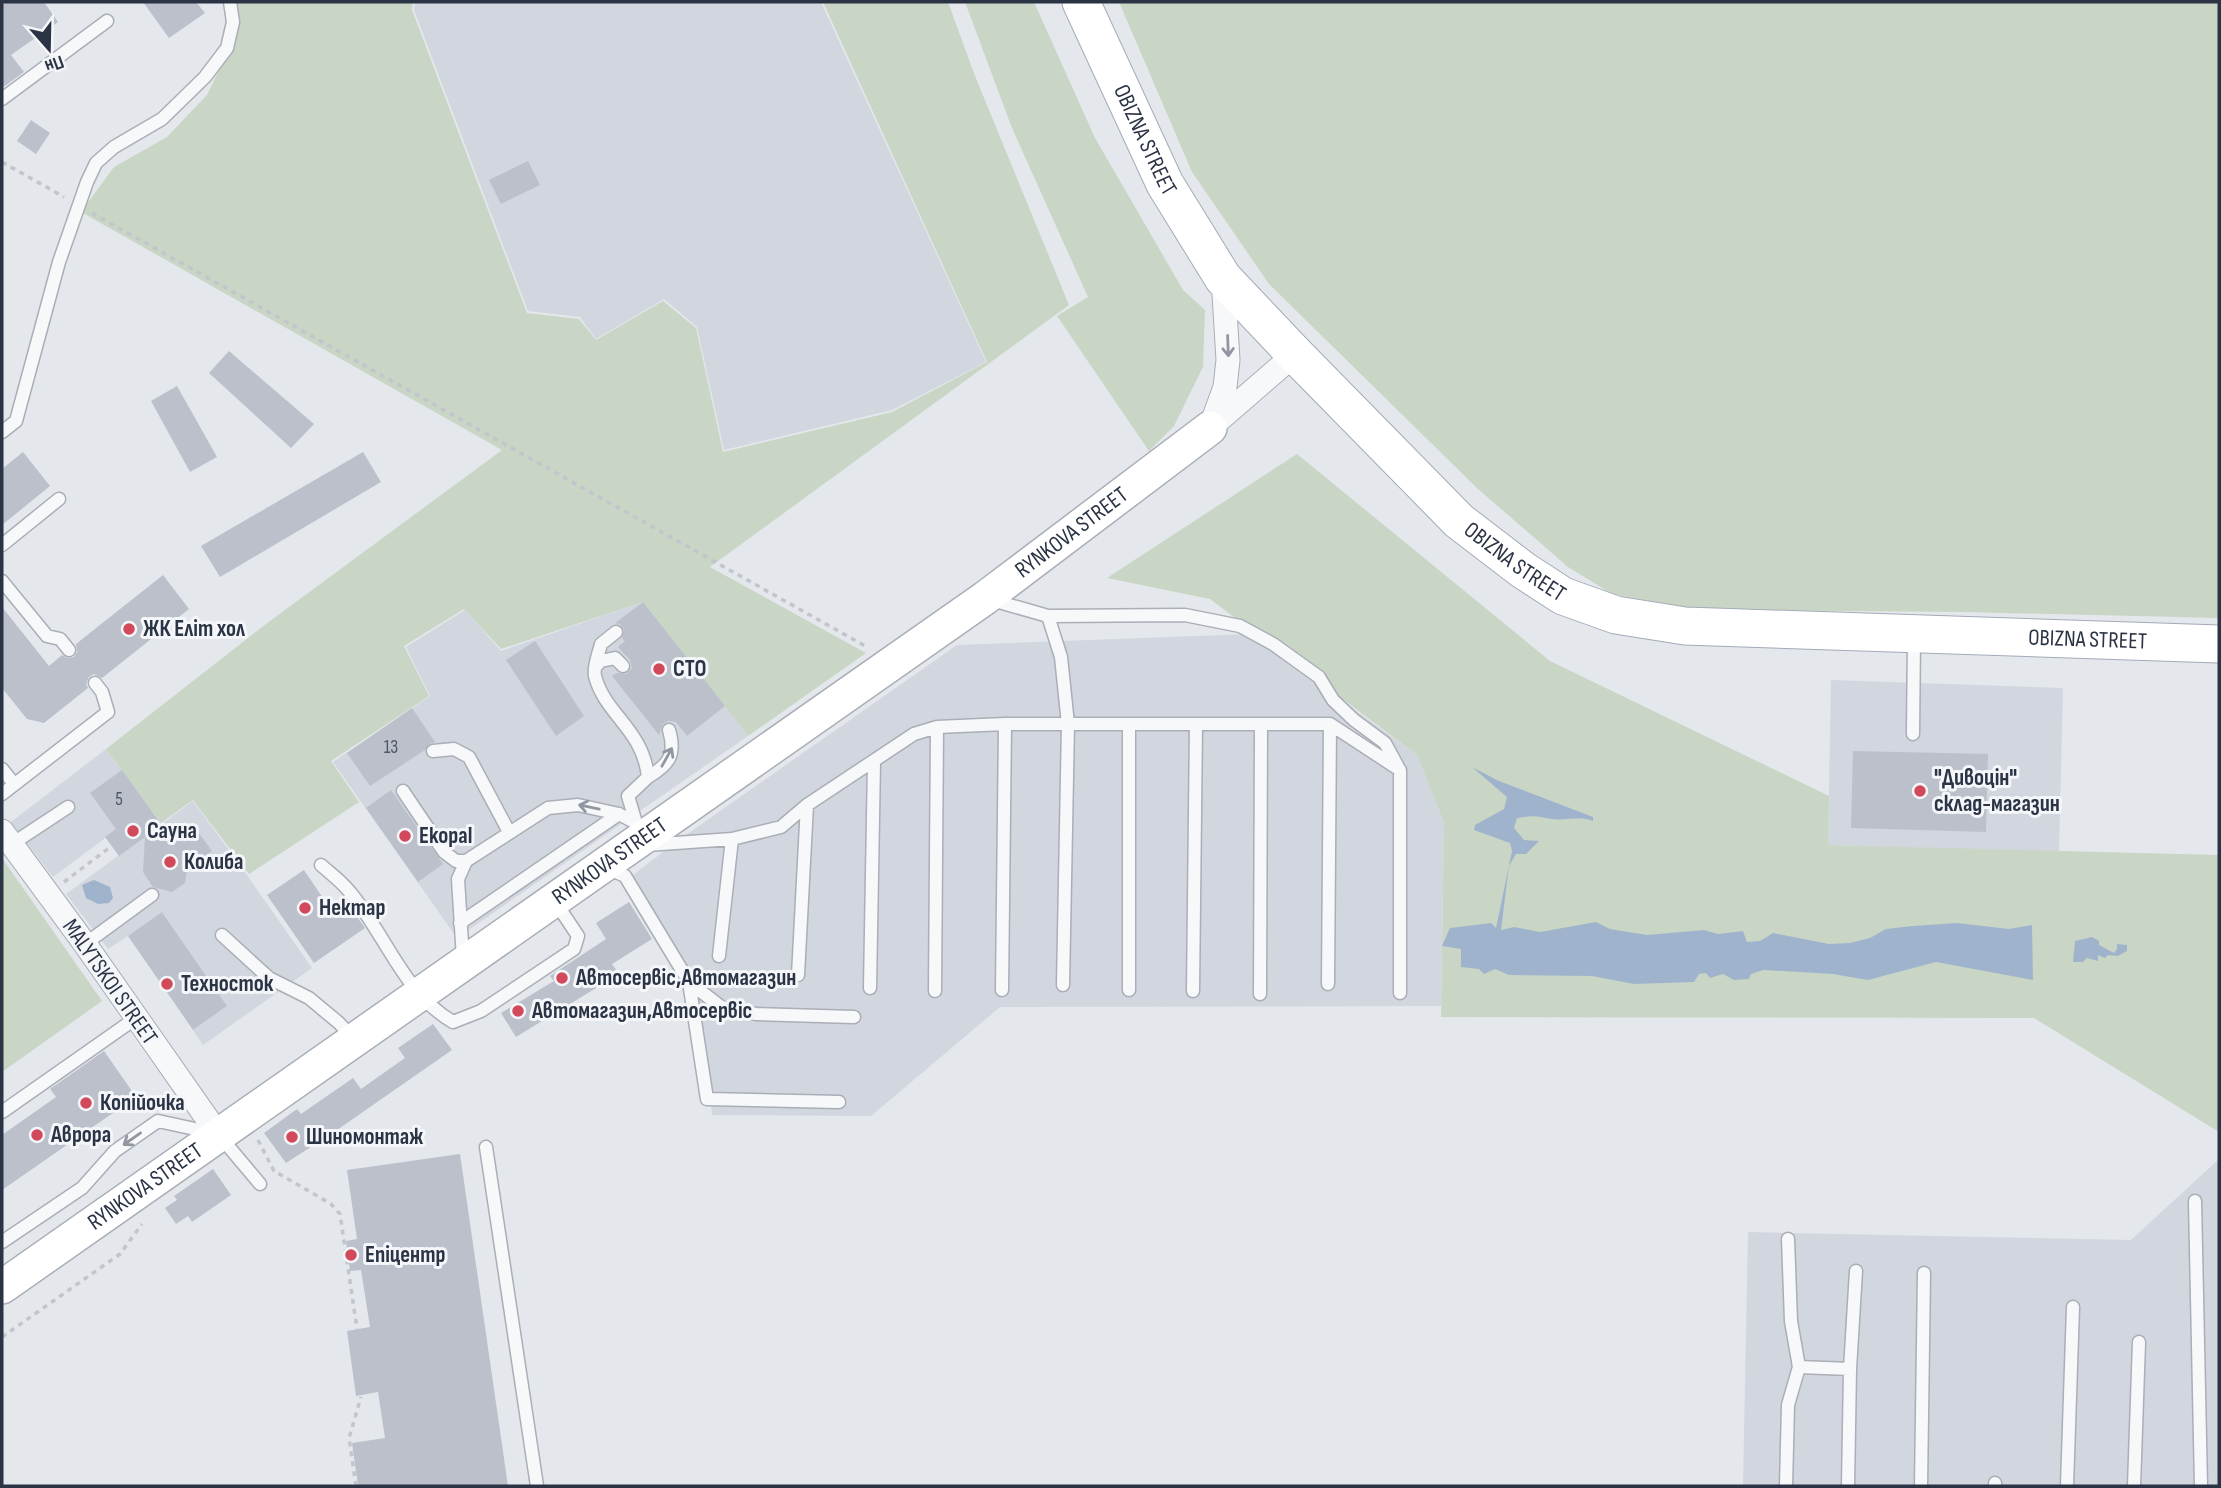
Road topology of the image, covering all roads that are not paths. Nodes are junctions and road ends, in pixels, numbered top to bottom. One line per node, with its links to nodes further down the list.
1 (230, 2): 8 (lane)
2 (1081, 2): 5 (main road, OBIZNA STREET)
3 (107, 21): 4 (lane)
4 (2, 99)
5 (1223, 278): 6 (main road, OBIZNA STREET); 7 (street, one-way to 7)
6 (1295, 354): 7 (street, RYNKOVA STREET); 15 (main road, OBIZNA STREET)
7 (1210, 428): 12 (main road, RYNKOVA STREET)
8 (2, 432)
9 (59, 499): 10 (lane)
10 (2, 545)
11 (2, 581): 17 (lane)
12 (985, 598): 13 (lane); 42 (main road, RYNKOVA STREET)
13 (1048, 616): 22 (lane); 33 (lane)
14 (616, 632): 19 (lane)
15 (1913, 634): 16 (main road, OBIZNA STREET); 29 (lane)
16 (2219, 644)
17 (69, 650)
18 (623, 666): 19 (lane)
19 (595, 667): 34 (lane)
20 (95, 683): 35 (lane)
21 (1005, 724): 22 (lane); 27 (lane); 62 (lane)
22 (1068, 724): 23 (lane); 60 (lane)
23 (1129, 724): 24 (lane); 63 (lane)
24 (1196, 724): 25 (lane); 65 (lane)
25 (1261, 724): 26 (lane); 67 (lane)
26 (1330, 724): 33 (lane); 59 (lane)
27 (937, 726): 31 (lane); 64 (lane)
28 (669, 730): 34 (lane, one-way to 28)
29 (1913, 734)
30 (433, 751): 41 (lane)
31 (874, 761): 38 (lane); 61 (lane)
32 (2, 769): 35 (lane)
33 (1400, 770): 66 (lane)
34 (648, 777): 42 (lane)
35 (14, 785): 37 (lane)
36 (403, 791): 45 (lane)
37 (2, 794)
38 (807, 805): 44 (lane); 57 (lane)
39 (68, 807): 43 (lane)
40 (619, 814): 41 (lane, one-way to 41); 42 (lane); 52 (lane)
41 (509, 832): 46 (lane)
42 (640, 833): 44 (lane); 48 (main road, RYNKOVA STREET)
43 (7, 837): 54 (street, MALYTSKOI STREET)
44 (732, 839): 55 (lane)
45 (444, 852): 46 (lane); 49 (lane)
46 (466, 861): 49 (lane)
47 (321, 865): 68 (lane)
48 (604, 866): 51 (main road, RYNKOVA STREET); 58 (lane)
49 (458, 879): 52 (lane)
50 (152, 894): 54 (lane)
51 (554, 900): 56 (main road, RYNKOVA STREET); 68 (lane)
52 (460, 923): 56 (lane)
53 (222, 935): 71 (lane)
54 (85, 944): 70 (street, MALYTSKOI STREET)
55 (719, 956)
56 (464, 964): 68 (main road, RYNKOVA STREET)
57 (798, 975)
58 (689, 982): 69 (lane); 72 (lane)
59 (1328, 984)
60 (1063, 985)
61 (870, 988)
62 (1002, 990)
63 (1129, 990)
64 (935, 991)
65 (1193, 991)
66 (1400, 993)
67 (1260, 994)
68 (419, 995): 71 (main road, RYNKOVA STREET)
69 (853, 1017)
70 (136, 1018): 73 (lane); 74 (street, MALYTSKOI STREET)
71 (355, 1040): 74 (main road, RYNKOVA STREET)
72 (839, 1102)
73 (2, 1112)
74 (218, 1134): 76 (lane); 79 (lane, one-way to 79); 82 (main road, RYNKOVA STREET)
75 (486, 1147): 87 (lane)
76 (260, 1184)
77 (2194, 1201): 93 (lane)
78 (1788, 1239): 85 (lane)
79 (2, 1242)
80 (1856, 1271): 86 (lane)
81 (1924, 1273): 90 (lane)
82 (2, 1287)
83 (2073, 1307): 91 (lane)
84 (2139, 1342): 92 (lane)
85 (1799, 1367): 86 (lane); 88 (lane)
86 (1850, 1369): 89 (lane)
87 (537, 1486)
88 (1786, 1486)
89 (1848, 1486)
90 (1920, 1486)
91 (2067, 1486)
92 (2134, 1486)
93 (2201, 1486)

